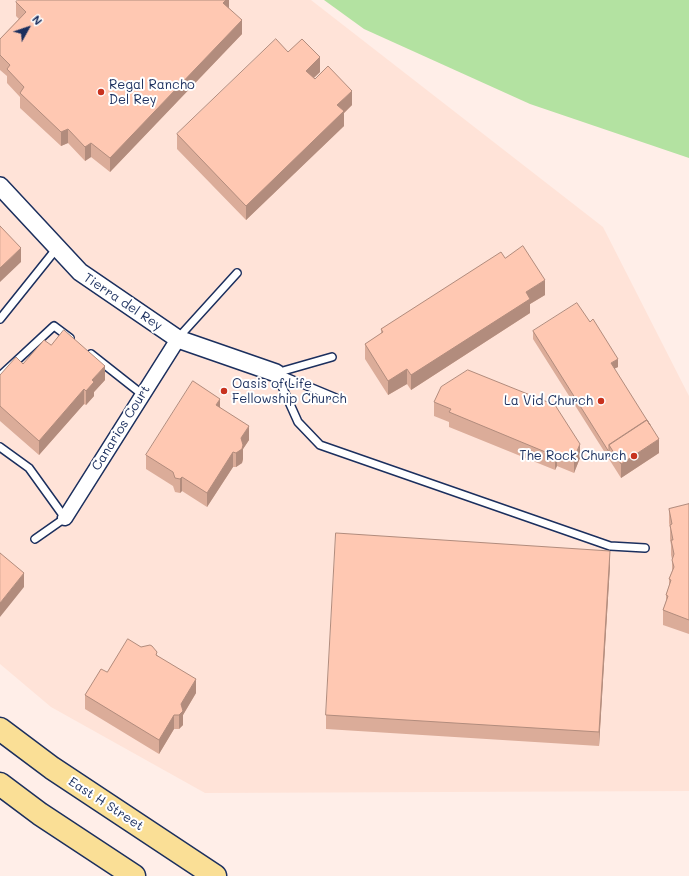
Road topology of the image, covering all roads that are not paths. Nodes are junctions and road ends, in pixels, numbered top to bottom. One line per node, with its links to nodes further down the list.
1 (0, 186): 2 (street, Tierra del Rey)
2 (58, 248): 4 (lane); 5 (street, Tierra del Rey)
3 (237, 273): 5 (lane)
4 (0, 319)
5 (178, 338): 7 (street, Tierra del Rey); 9 (street, Canarios Court)
6 (332, 357): 7 (lane)
7 (276, 373): 10 (lane); 14 (lane)
8 (0, 376): 9 (lane)
9 (143, 395): 12 (street, Canarios Court)
10 (336, 398)
11 (0, 447): 12 (lane)
12 (65, 518): 13 (lane)
13 (35, 539)
14 (645, 548)
15 (0, 730): 18 (main road, East H Street)
16 (0, 784): 17 (main road)
17 (134, 876)
18 (215, 876)

